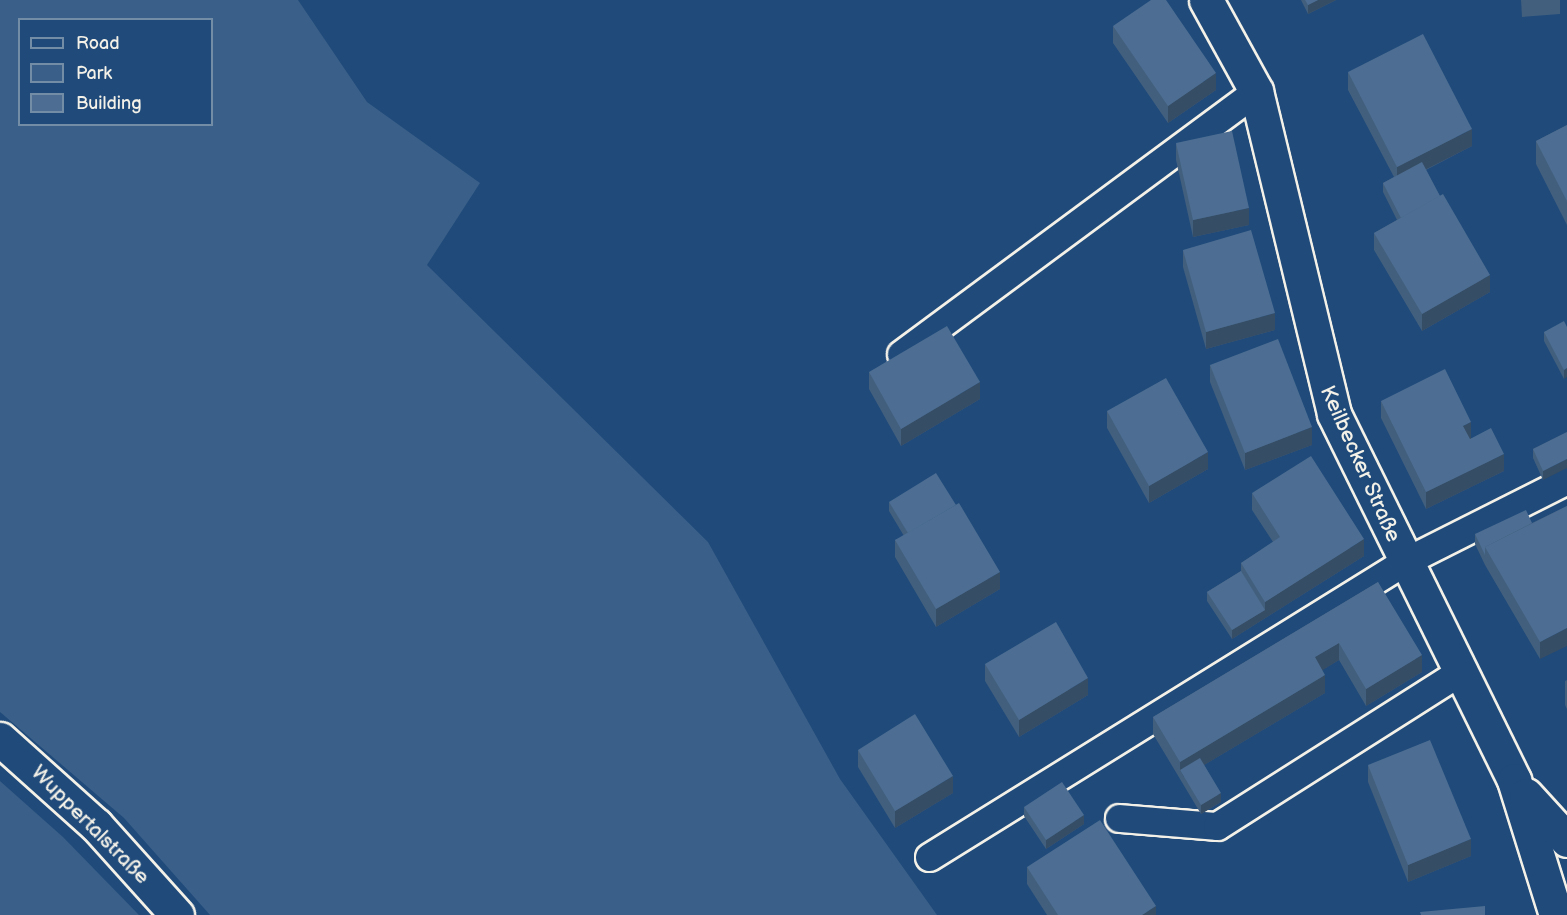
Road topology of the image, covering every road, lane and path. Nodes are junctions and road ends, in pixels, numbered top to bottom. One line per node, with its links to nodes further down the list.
1 (1206, 0): 2 (main road, Keilbecker Straße)
2 (1256, 91): 3 (lane); 5 (main road, Keilbecker Straße)
3 (901, 354)
4 (1567, 480): 5 (lane)
5 (1404, 562): 6 (main road, Keilbecker Straße); 11 (lane)
6 (1461, 671): 8 (main road, Keilbecker Straße); 9 (lane)
7 (0, 739): 12 (main road, Wuppertalstraße)
8 (1514, 780): 10 (main road); 13 (main road, Keilbecker Straße)
9 (1119, 818)
10 (1567, 840)
11 (929, 857)
12 (177, 915)
13 (1557, 915)

